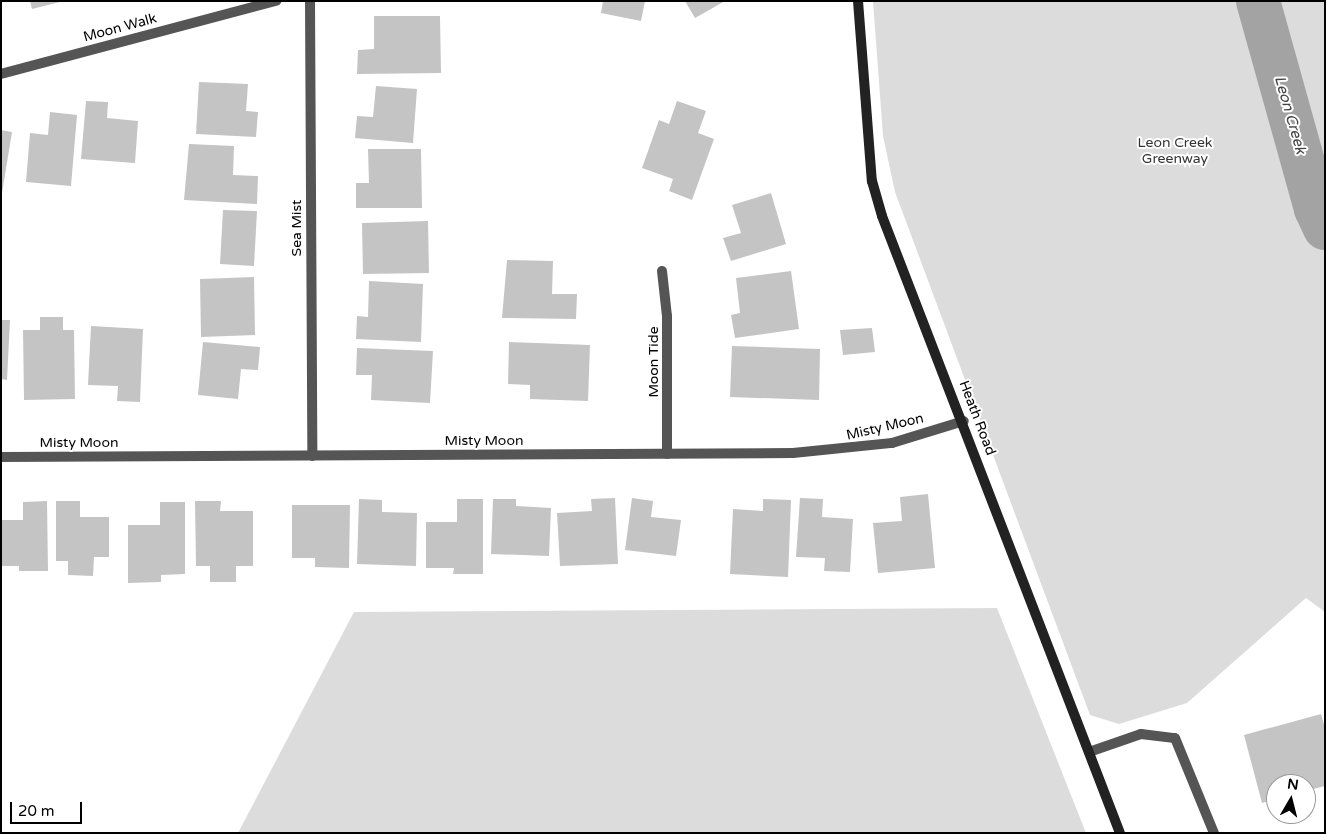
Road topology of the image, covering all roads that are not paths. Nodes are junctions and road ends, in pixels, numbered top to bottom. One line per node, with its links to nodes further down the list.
1 (276, 1): 4 (street, Moon Walk)
2 (310, 1): 8 (street, Sea Mist)
3 (858, 1): 6 (street, Heath Road)
4 (1, 74)
5 (662, 271): 7 (street, Moon Tide)
6 (964, 421): 7 (street, Misty Moon); 10 (street, Heath Road)
7 (667, 454): 8 (street, Misty Moon)
8 (312, 456): 9 (street, Misty Moon)
9 (1, 457)
10 (1089, 752): 11 (street, Heath Road); 12 (street)
11 (1120, 833)
12 (1214, 833)

